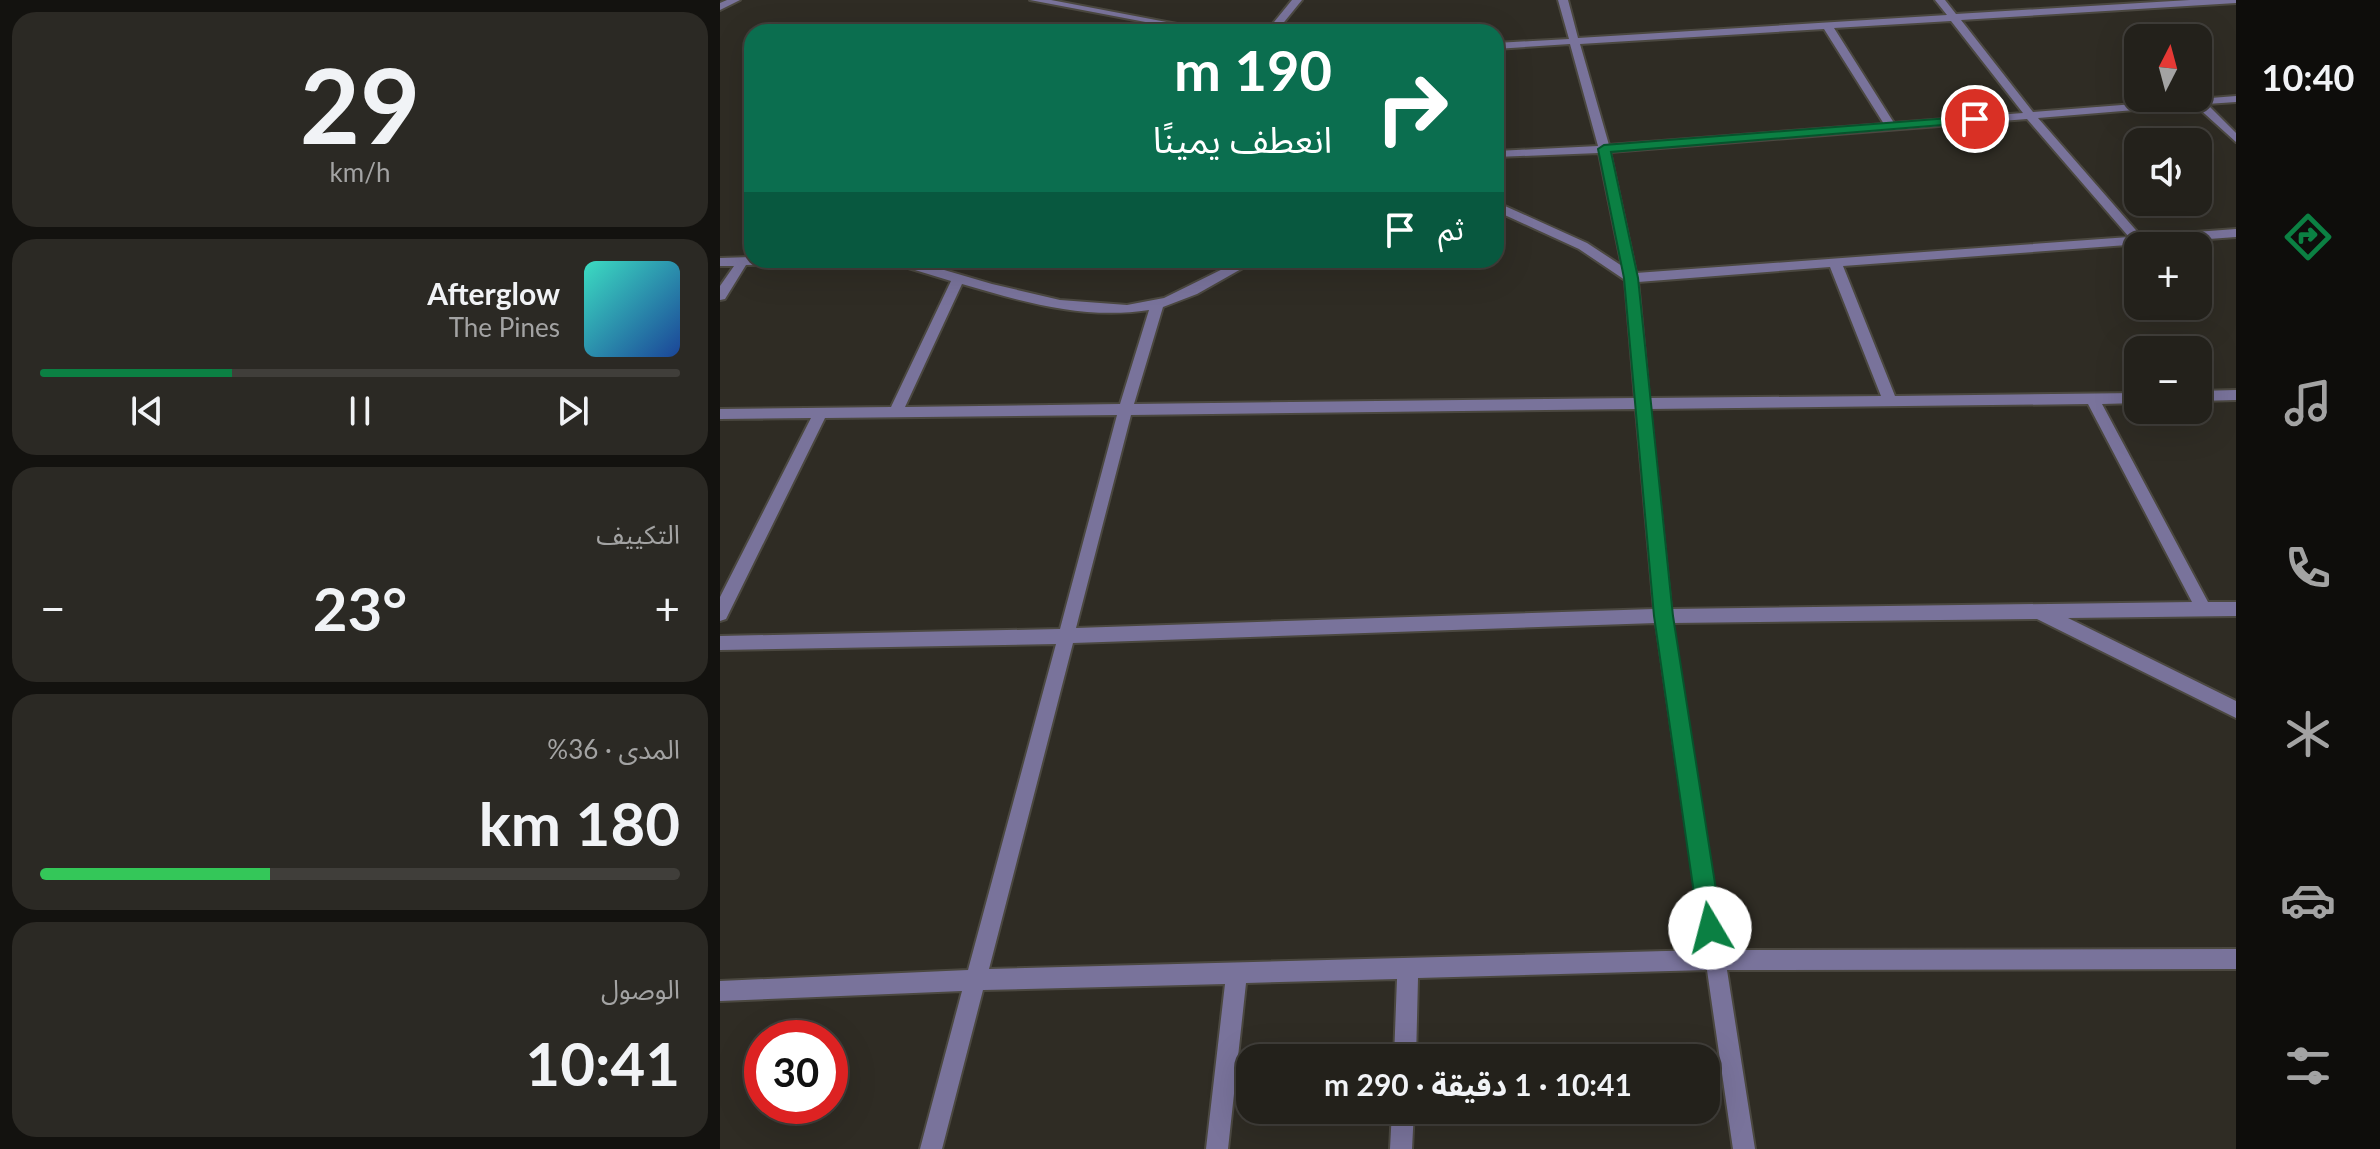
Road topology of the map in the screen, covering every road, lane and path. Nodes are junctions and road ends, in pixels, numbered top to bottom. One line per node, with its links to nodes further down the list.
1 (735, 0): 8 (street)
2 (1035, 0): 11 (street)
3 (1297, 0): 12 (street)
4 (1563, 0): 14 (street)
5 (1940, 0): 10 (street)
6 (2049, 0): 9 (street)
7 (2236, 0): 9 (street)
8 (720, 7)
9 (2058, 10): 10 (street)
10 (1950, 17): 13 (street); 20 (street)
11 (1169, 24)
12 (1278, 24)
13 (1827, 25): 14 (street); 21 (street)
14 (1576, 41): 15 (street); 23 (street)
15 (1504, 46)
16 (2236, 99): 17 (street)
17 (2212, 101)
18 (2124, 108): 20 (street)
19 (2208, 112): 22 (street)
20 (2030, 115): 21 (street); 26 (street)
21 (1891, 126): 23 (street)
22 (2236, 139)
23 (1604, 149): 24 (street); 36 (street)
24 (1504, 154)
25 (1504, 210): 36 (street)
26 (2131, 232)
27 (2236, 233): 28 (street)
28 (2212, 235)
29 (2124, 241): 32 (street)
30 (743, 261): 31 (street); 37 (street)
31 (720, 262)
32 (1835, 263): 36 (street); 42 (street)
33 (926, 268): 35 (street)
34 (1234, 268): 38 (street)
35 (959, 277): 38 (street); 46 (street)
36 (1631, 278): 44 (street)
37 (720, 296)
38 (1157, 305): 45 (street)
39 (2236, 395): 40 (street)
40 (2212, 396)
41 (2124, 398): 43 (street)
42 (1889, 399): 43 (street); 44 (street)
43 (2093, 399): 50 (street)
44 (1643, 402): 45 (street); 53 (street)
45 (1126, 408): 46 (street); 54 (street)
46 (896, 411): 47 (street)
47 (821, 412): 48 (street); 52 (street)
48 (720, 414)
49 (2236, 609): 50 (street)
50 (2204, 610): 51 (street)
51 (2038, 612): 53 (street); 56 (street)
52 (720, 614)
53 (1663, 616): 54 (street); 58 (street)
54 (1066, 636): 55 (street); 61 (street)
55 (720, 643)
56 (2236, 710)
57 (2236, 959): 58 (street)
58 (1715, 960): 59 (street); 68 (street)
59 (1408, 968): 60 (street); 63 (street)
60 (1237, 973): 61 (street); 66 (street)
61 (975, 980): 62 (street); 65 (street)
62 (720, 991)
63 (1405, 1044)
64 (1402, 1124): 67 (street)
65 (931, 1149)
66 (1217, 1149)
67 (1401, 1149)
68 (1744, 1149)

